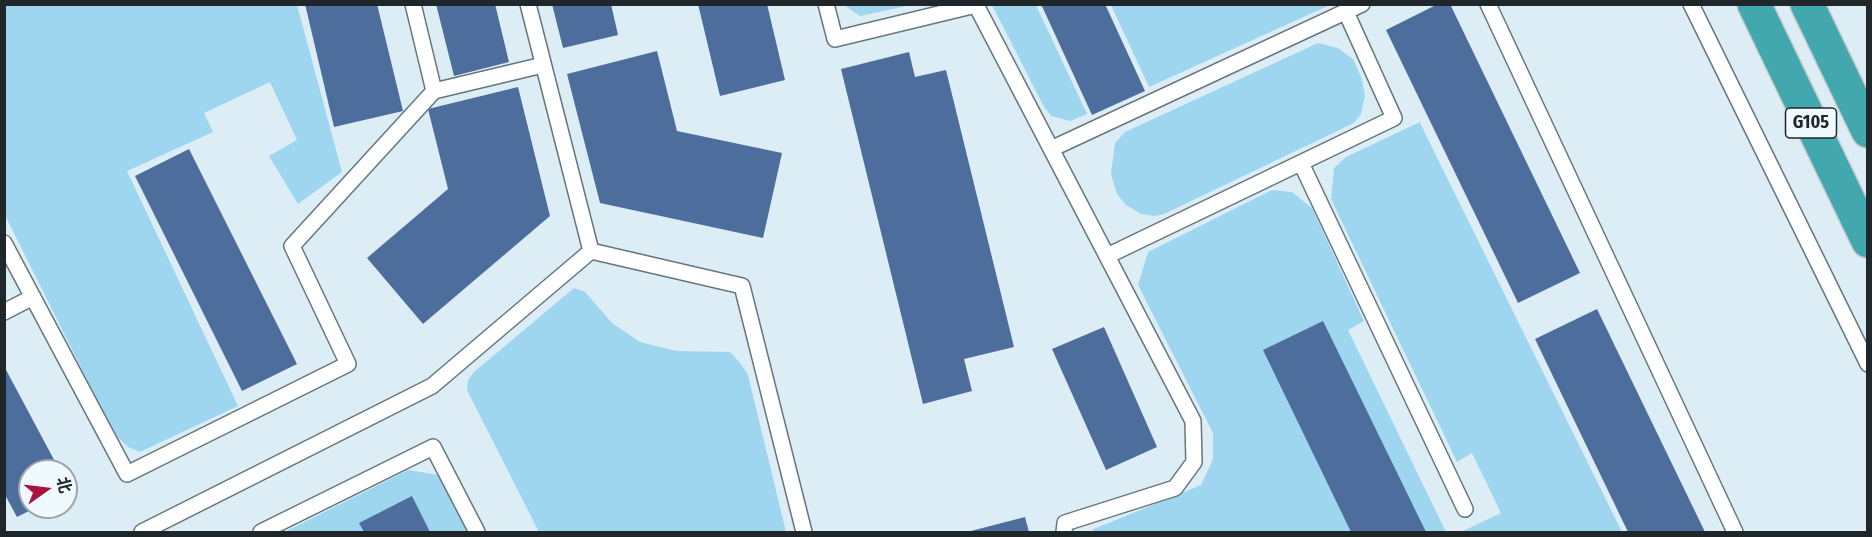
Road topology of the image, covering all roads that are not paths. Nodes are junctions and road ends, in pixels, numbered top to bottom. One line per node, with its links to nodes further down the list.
1 (412, 4): 11 (lane)
2 (528, 4): 10 (lane)
3 (826, 4): 13 (lane)
4 (1362, 4): 9 (lane)
5 (1488, 4): 28 (lane)
6 (1692, 4): 21 (lane)
7 (1754, 4): 15 (highway, G105)
8 (1807, 4): 12 (highway, G105)
9 (1346, 12): 13 (lane); 14 (lane)
10 (543, 65): 11 (lane); 17 (lane)
11 (434, 91): 19 (lane)
12 (1868, 131)
13 (1051, 149): 18 (lane)
14 (1301, 163): 18 (lane); 22 (lane)
15 (1868, 241)
16 (4, 243): 19 (lane)
17 (591, 251): 23 (lane); 26 (lane)
18 (1107, 256): 27 (lane)
19 (33, 297): 20 (lane)
20 (4, 312)
21 (1868, 364)
22 (1465, 509)
23 (142, 532)
24 (261, 532): 25 (lane)
25 (477, 532)
26 (804, 532)
27 (1064, 532)
28 (1735, 532)

